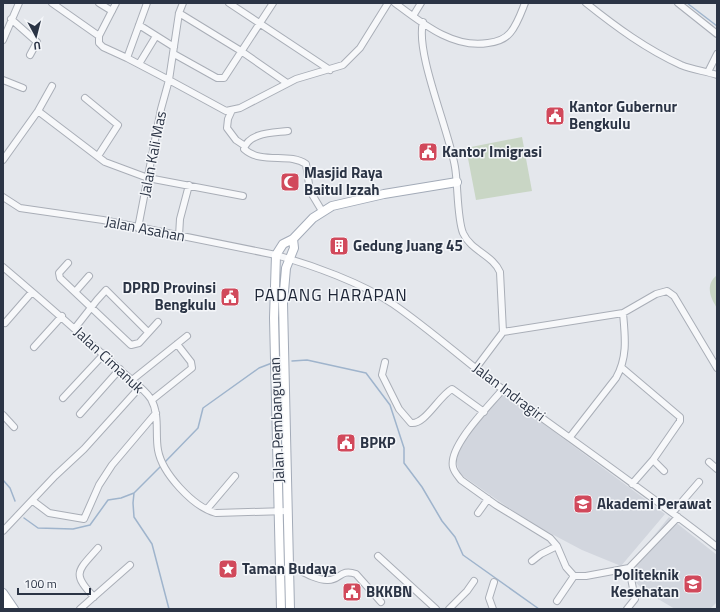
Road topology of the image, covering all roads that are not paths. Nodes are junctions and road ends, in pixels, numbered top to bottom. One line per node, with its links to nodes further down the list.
1 (19, 3): 18 (street)
2 (52, 3): 23 (street)
3 (99, 3): 15 (street)
4 (116, 3): 15 (street)
5 (148, 3): 21 (street)
6 (183, 3): 16 (street, Jalan Kali Mas)
7 (229, 3): 20 (street)
8 (273, 3): 20 (street)
9 (388, 3): 32 (street)
10 (395, 3): 17 (street)
11 (421, 3): 17 (street)
12 (525, 3): 19 (street)
13 (586, 3): 33 (street)
14 (678, 3): 22 (street)
15 (112, 11): 23 (street)
16 (179, 13): 26 (street, Jalan Kali Mas); 27 (street)
17 (413, 16): 19 (street)
18 (11, 19): 25 (street); 29 (street)
19 (423, 22): 48 (street)
20 (259, 24): 27 (street); 32 (street)
21 (139, 25): 24 (street); 30 (street)
22 (717, 34)
23 (99, 36): 30 (street)
24 (156, 36): 26 (street); 31 (street)
25 (3, 40)
26 (174, 50): 27 (street); 36 (street, Jalan Kali Mas)
27 (241, 51): 37 (street)
28 (717, 54): 33 (street)
29 (30, 55)
30 (127, 58): 31 (street)
31 (139, 64): 36 (street)
32 (330, 70): 37 (street)
33 (708, 72): 34 (street)
34 (717, 75)
35 (3, 80): 39 (street)
36 (169, 80): 41 (street); 47 (street, Jalan Kali Mas)
37 (287, 83): 41 (street)
38 (52, 86): 42 (street)
39 (23, 88)
40 (85, 98): 45 (street)
41 (232, 110): 44 (street)
42 (38, 111): 45 (street); 46 (street)
43 (288, 131): 44 (street)
44 (245, 146): 52 (street)
45 (98, 156): 47 (street)
46 (3, 160)
47 (148, 178): 49 (street); 53 (street, Jalan Kali Mas)
48 (457, 182): 52 (main road); 70 (street)
49 (189, 185): 50 (street); 54 (street)
50 (243, 196)
51 (3, 197): 53 (street, Jalan Asahan)
52 (322, 211): 55 (main road)
53 (138, 228): 54 (street, Jalan Asahan)
54 (179, 236): 56 (street, Jalan Asahan)
55 (293, 238): 56 (main road); 57 (main road, Jalan Pembangunan)
56 (276, 255): 57 (street, Jalan Asahan); 84 (main road, Jalan Pembangunan)
57 (289, 259): 77 (street, Jalan Indragiri); 84 (main road, Jalan Pembangunan)
58 (68, 263): 62 (street)
59 (3, 267): 61 (street, Jalan Cimanuk)
60 (89, 276): 62 (street)
61 (32, 292): 65 (street, Jalan Cimanuk); 67 (street)
62 (75, 292): 63 (street)
63 (91, 306): 68 (street); 69 (street); 69 (street)
64 (622, 313): 70 (street); 76 (street); 78 (street)
65 (62, 316): 68 (street, Jalan Cimanuk); 73 (street)
66 (158, 322): 69 (street)
67 (5, 323)
68 (75, 328): 74 (street, Jalan Cimanuk)
69 (148, 332)
70 (503, 332): 77 (street)
71 (187, 336): 72 (street)
72 (177, 344): 80 (street); 85 (street)
73 (34, 347)
74 (104, 354): 79 (street, Jalan Cimanuk); 83 (street)
75 (385, 362): 86 (street)
76 (621, 367): 91 (street); 92 (street)
77 (476, 368): 82 (street, Jalan Indragiri)
78 (717, 368)
79 (120, 370): 80 (street, Jalan Cimanuk); 88 (street)
80 (132, 380): 81 (street, Jalan Cimanuk)
81 (140, 387): 85 (street, Jalan Cimanuk); 100 (street)
82 (503, 389): 86 (street); 91 (street, Jalan Indragiri)
83 (63, 398)
84 (280, 398): 102 (main road, Jalan Pembangunan)
85 (152, 400): 87 (street, Jalan Cimanuk)
86 (484, 412): 99 (street)
87 (156, 413): 100 (street); 101 (street, Jalan Cimanuk)
88 (80, 414)
89 (3, 415): 90 (street)
90 (14, 427)
91 (570, 437): 98 (street, Jalan Indragiri)
92 (653, 460): 95 (street); 98 (street)
93 (709, 462): 94 (street)
94 (717, 469)
95 (664, 471)
96 (235, 476): 101 (street)
97 (699, 482): 104 (street)
98 (632, 484): 104 (street, Jalan Indragiri)
99 (488, 499): 103 (street); 106 (street)
100 (33, 501): 105 (street)
101 (207, 509): 102 (street, Jalan Cimanuk)
102 (283, 511): 112 (main road, Jalan Pembangunan); 125 (main road, Jalan Pembangunan)
103 (478, 513)
104 (675, 515): 107 (street, Jalan Indragiri); 113 (street)
105 (3, 531)
106 (557, 546): 110 (street); 114 (street)
107 (717, 546)
108 (98, 548): 118 (street)
109 (378, 556): 127 (street)
110 (532, 561)
111 (130, 565): 118 (street)
112 (288, 566): 120 (street); 126 (main road, Jalan Pembangunan)
113 (629, 568): 114 (street); 130 (street)
114 (574, 576): 119 (street)
115 (474, 581): 128 (street)
116 (494, 582): 129 (street)
117 (3, 593): 123 (main road)
118 (94, 597): 124 (street)
119 (557, 601)
120 (381, 602)
121 (3, 603): 122 (main road)
122 (7, 609)
123 (14, 609)
124 (80, 609)
125 (281, 609)
126 (290, 609)
127 (435, 609)
128 (449, 609)
129 (493, 609)
130 (627, 609)

